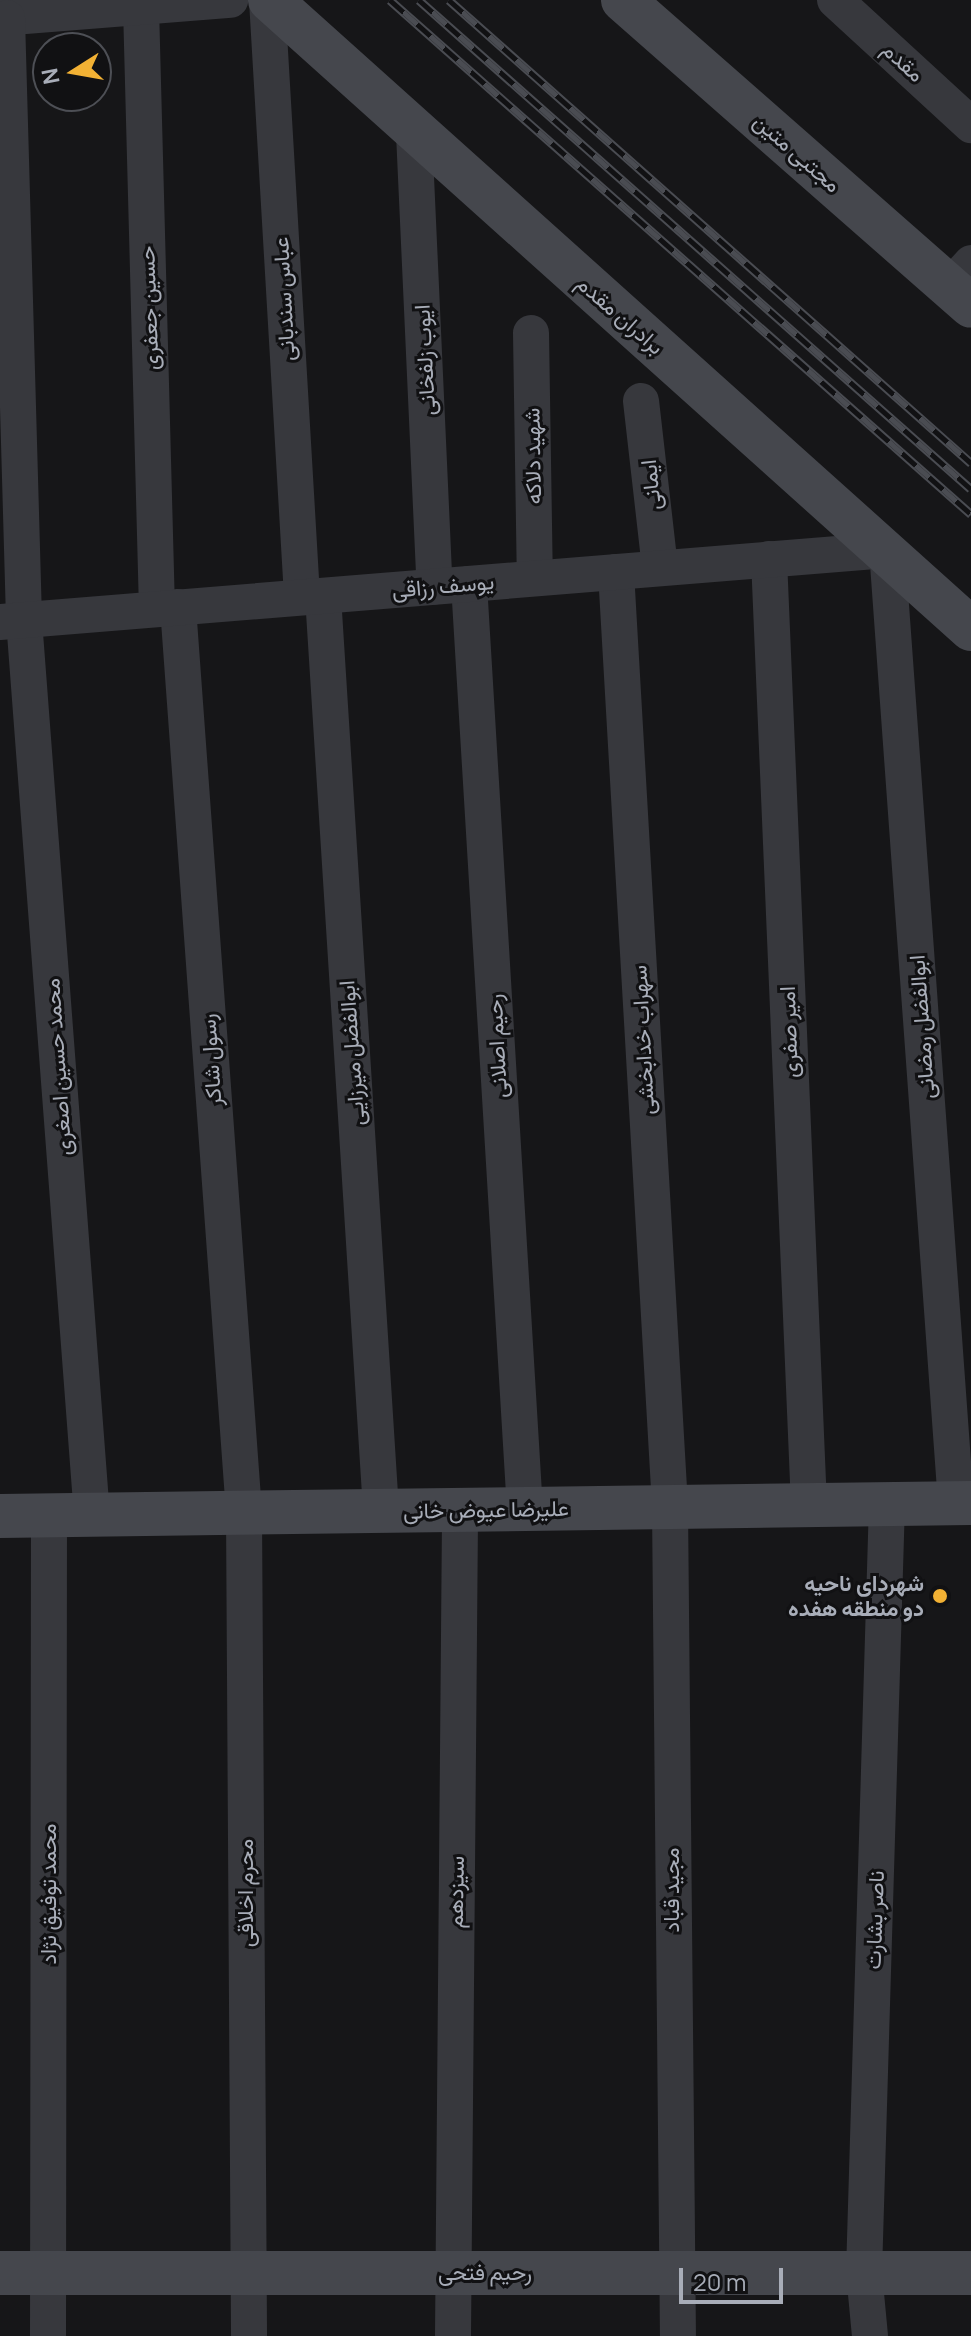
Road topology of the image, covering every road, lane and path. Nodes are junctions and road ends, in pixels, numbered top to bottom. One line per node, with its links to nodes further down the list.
1 (230, 0): 7 (street)
2 (268, 0): 9 (street, برادران مقدم); 20 (street, عباس سندبانی)
3 (297, 0): 9 (street, برادران مقدم)
4 (623, 0): 11 (street, مجتبی متین)
5 (835, 0): 10 (street, مقدم)
6 (43, 7): 7 (street); 8 (street)
7 (141, 7): 22 (street, حسین جعفری)
8 (3, 18): 23 (street, محمد حسین اصغری)
9 (419, 123): 14 (street, برادران مقدم); 19 (street, ایوب زلفخانی)
10 (971, 125)
11 (964, 286)
12 (531, 333): 18 (street, شهید دلاکه)
13 (641, 401): 16 (street, ایمانی)
14 (893, 545): 15 (street, یوسف رزاقی); 21 (street, برادران مقدم); 24 (street, برادران مقدم); 25 (street, ابوالفضل رمضانی)
15 (769, 559): 16 (street, یوسف رزاقی); 27 (street, امیر صفری)
16 (660, 568): 17 (street, یوسف رزاقی)
17 (616, 572): 18 (street, یوسف رزاقی); 28 (street, سهراب خدابخشی)
18 (535, 578): 19 (street, یوسف رزاقی)
19 (452, 585): 20 (street, یوسف رزاقی); 29 (street, رحیم اصلانی)
20 (312, 597): 22 (street, یوسف رزاقی); 31 (street, ابوالفضل میرزایی)
21 (971, 605)
22 (168, 608): 23 (street, یوسف رزاقی); 32 (street, رسول شاکر)
23 (12, 621): 34 (street, محمد حسین اصغری)
24 (971, 629)
25 (964, 1503): 26 (street, علیرضا عیوض خانی)
26 (887, 1504): 27 (street, علیرضا عیوض خانی); 41 (street, ناصر بشارت)
27 (809, 1505): 28 (street, علیرضا عیوض خانی)
28 (670, 1507): 29 (street, علیرضا عیوض خانی); 40 (street, مجید قباد)
29 (525, 1509): 30 (street, علیرضا عیوض خانی)
30 (460, 1510): 31 (street, علیرضا عیوض خانی); 39 (street, سیزدهم)
31 (381, 1511): 32 (street, علیرضا عیوض خانی)
32 (244, 1513): 34 (street, علیرضا عیوض خانی); 38 (street, محرم اخلاقی)
33 (49, 1515): 34 (street, علیرضا عیوض خانی); 35 (street, علیرضا عیوض خانی); 37 (street, محمد توفیق ‌نژاد)
34 (92, 1515)
35 (0, 1516)
36 (0, 2273): 37 (street, رحیم فتحی)
37 (48, 2273): 38 (street, رحیم فتحی); 43 (street, محمد توفیق ‌نژاد)
38 (248, 2273): 39 (street, رحیم فتحی); 44 (street, محرم اخلاقی)
39 (452, 2273): 40 (street, رحیم فتحی); 45 (street, سیزدهم)
40 (675, 2273): 41 (street, رحیم فتحی); 46 (street, مجید قباد)
41 (864, 2273): 42 (street, رحیم فتحی); 47 (street, ناصر بشارت)
42 (971, 2273)
43 (48, 2336)
44 (249, 2336)
45 (453, 2336)
46 (678, 2336)
47 (870, 2336)

